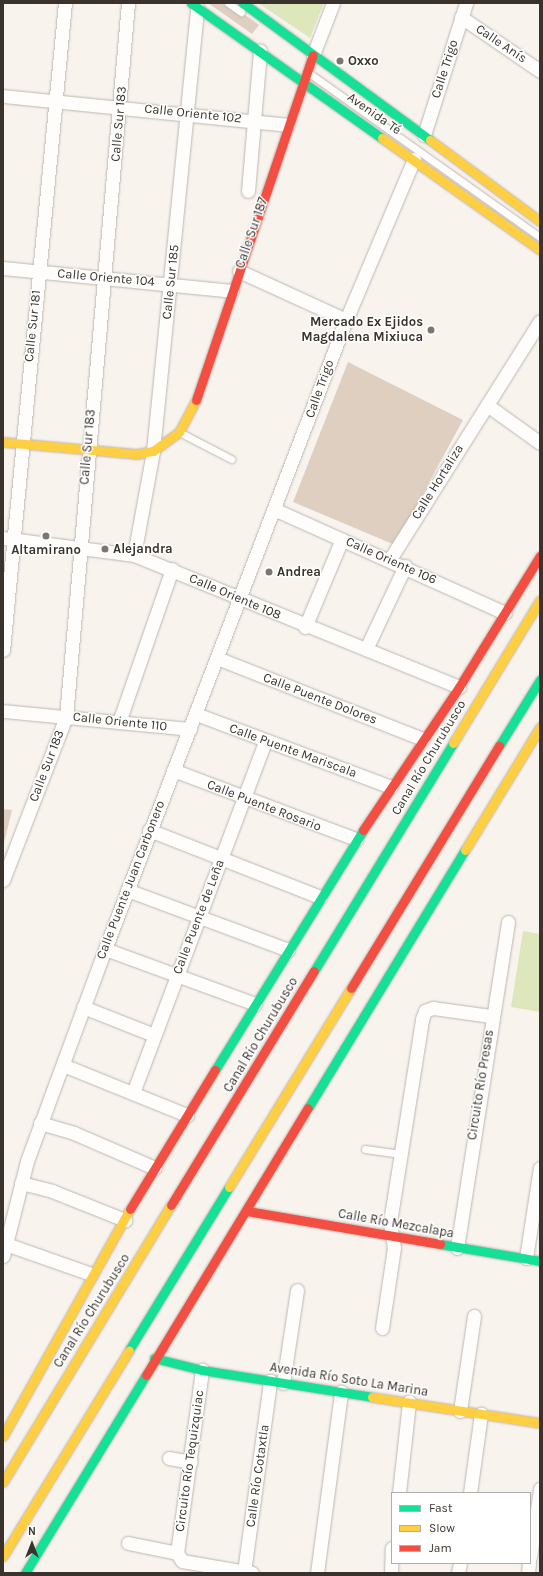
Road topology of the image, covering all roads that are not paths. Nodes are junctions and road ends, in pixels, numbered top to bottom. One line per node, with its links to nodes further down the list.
1 (65, 3): 15 (street, Calle Sur 181)
2 (128, 3): 16 (street, Calle Sur 183)
3 (228, 3): 10 (lane)
4 (243, 3): 10 (street, Avenida Té)
5 (333, 3): 10 (street, Calle Sur 187)
6 (466, 3): 8 (street, Calle Trigo)
7 (194, 5): 9 (street, Avenida Té); 17 (street, Calle Sur 185)
8 (461, 17): 11 (street, Calle Anís); 20 (street, Calle Trigo)
9 (260, 51): 12 (street, Avenida Té); 18 (street, Calle Sur 187)
10 (312, 58): 12 (street, Calle Sur 187); 13 (lane); 20 (street, Avenida Té)
11 (540, 71)
12 (304, 74): 13 (lane); 19 (street, Calle Sur 187); 21 (street, Avenida Té)
13 (320, 78): 24 (lane)
14 (3, 96): 15 (street, Calle Oriente 102)
15 (56, 101): 16 (street, Calle Oriente 102); 27 (street, Calle Sur 181)
16 (121, 107): 17 (street, Calle Oriente 102); 29 (street, Calle Sur 183)
17 (188, 114): 18 (street, Calle Oriente 102); 30 (street, Calle Sur 185)
18 (255, 121): 19 (street, Calle Oriente 102); 22 (street, Calle Sur 187)
19 (288, 124): 28 (street, Calle Sur 187)
20 (424, 135): 23 (street, Avenida Té)
21 (414, 159): 25 (street, Avenida Té); 32 (street, Calle Trigo)
22 (248, 191)
23 (540, 221)
24 (540, 237)
25 (540, 250)
26 (3, 268): 27 (street, Calle Oriente 104)
27 (38, 271): 29 (street, Calle Oriente 104); 37 (street, Calle Sur 181)
28 (239, 271): 31 (street, Calle Sur 187); 32 (street)
29 (104, 277): 30 (street, Calle Oriente 104); 39 (street, Calle Sur 183)
30 (170, 284): 31 (street, Calle Oriente 104); 40 (street, Calle Sur 185)
31 (232, 291): 35 (street, Calle Sur 187)
32 (346, 320): 42 (street, Calle Trigo)
33 (540, 321): 34 (street, Calle Hortaliza)
34 (487, 405): 38 (street); 48 (street, Calle Hortaliza)
35 (179, 432): 40 (street, Calle Sur 187); 41 (lane)
36 (3, 442): 37 (street)
37 (21, 443): 39 (street); 43 (street, Calle Sur 181)
38 (540, 443)
39 (87, 450): 40 (street); 45 (street, Calle Sur 183)
40 (153, 451): 46 (street, Calle Sur 185)
41 (231, 459)
42 (276, 510): 44 (street, Calle Oriente 106); 51 (street, Calle Puente Juan Carbonero)
43 (8, 539): 45 (street, Calle Oriente 108); 56 (street, Calle Sur 181)
44 (342, 539): 48 (street, Calle Oriente 106); 54 (street)
45 (79, 546): 46 (street, Calle Oriente 108); 62 (street, Calle Sur 183)
46 (134, 555): 50 (street, Calle Oriente 108)
47 (540, 556): 53 (street, Canal Río Churubusco)
48 (390, 559): 49 (street, Calle Oriente 106)
49 (405, 566): 53 (street, Calle Oriente 106); 55 (street)
50 (172, 569): 51 (street, Calle Oriente 108); 63 (street)
51 (240, 599): 54 (street, Calle Oriente 108); 57 (street, Calle Puente Juan Carbonero)
52 (540, 600): 118 (street, Canal Río Churubusco)
53 (505, 613): 59 (street, Canal Río Churubusco)
54 (305, 626): 55 (street, Calle Oriente 108)
55 (366, 649): 59 (street, Calle Oriente 108)
56 (3, 650)
57 (217, 658): 61 (street, Calle Puente Juan Carbonero); 66 (street, Calle Puente Dolores)
58 (540, 680): 125 (street)
59 (459, 687): 66 (street, Canal Río Churubusco)
60 (3, 711): 62 (street, Calle Oriente 110)
61 (196, 714): 65 (street, Calle Puente Juan Carbonero); 67 (street, Calle Puente Mariscala)
62 (66, 717): 63 (street, Calle Oriente 110); 74 (street, Calle Sur 183)
63 (119, 722): 65 (street, Calle Oriente 110)
64 (540, 727): 95 (street)
65 (190, 729): 68 (street, Calle Puente Juan Carbonero)
66 (423, 739): 69 (street, Canal Río Churubusco)
67 (265, 741): 69 (street, Calle Puente Mariscala); 70 (street, Calle Puente de Leña)
68 (173, 770): 70 (street, Calle Puente Rosario); 71 (street, Calle Puente Juan Carbonero)
69 (391, 787): 72 (street, Canal Río Churubusco)
70 (244, 800): 72 (street, Calle Puente Rosario); 73 (street, Calle Puente de Leña)
71 (149, 830): 73 (street); 75 (street, Calle Puente Juan Carbonero)
72 (356, 839): 76 (street, Canal Río Churubusco)
73 (222, 858): 76 (street); 77 (street, Calle Puente de Leña)
74 (3, 880)
75 (127, 890): 77 (street); 79 (street, Calle Puente Juan Carbonero)
76 (320, 897): 80 (street, Canal Río Churubusco)
77 (200, 916): 80 (street); 81 (street, Calle Puente de Leña)
78 (508, 922): 84 (street, Circuito Río Presas)
79 (105, 949): 81 (street); 83 (street, Calle Puente Juan Carbonero)
80 (288, 950): 82 (street, Canal Río Churubusco)
81 (177, 976): 82 (street); 85 (street, Calle Puente de Leña)
82 (255, 1004): 88 (street, Canal Río Churubusco)
83 (83, 1007): 85 (street); 86 (street, Calle Puente Juan Carbonero)
84 (492, 1016): 91 (street); 99 (street, Circuito Río Presas)
85 (154, 1035): 87 (street, Calle Puente de Leña)
86 (63, 1065): 87 (street); 89 (street, Calle Puente Juan Carbonero)
87 (133, 1093): 88 (street)
88 (187, 1115): 92 (street, Canal Río Churubusco)
89 (40, 1123): 92 (street); 94 (street, Calle Puente Juan Carbonero)
90 (365, 1149): 91 (lane)
91 (400, 1154): 97 (street)
92 (155, 1168): 96 (street, Canal Río Churubusco)
93 (540, 1168): 100 (street)
94 (20, 1183): 96 (street); 98 (street, Calle Puente Juan Carbonero)
95 (247, 1211): 97 (street, Calle Río Mezcalapa); 106 (street)
96 (125, 1220): 102 (street, Canal Río Churubusco)
97 (392, 1237): 99 (street, Calle Río Mezcalapa); 105 (street)
98 (4, 1247): 102 (street)
99 (457, 1248): 100 (street, Calle Río Mezcalapa)
100 (526, 1258): 101 (street, Calle Río Mezcalapa)
101 (540, 1261)
102 (91, 1274): 113 (street, Canal Río Churubusco)
103 (297, 1290): 108 (street, Calle Río Cotaxtla)
104 (474, 1316): 111 (street)
105 (382, 1328)
106 (154, 1358): 107 (street, Avenida Río Soto La Marina); 127 (street)
107 (202, 1370): 108 (street, Avenida Río Soto La Marina); 117 (street, Circuito Río Tequizquiac)
108 (277, 1382): 109 (street, Avenida Río Soto La Marina); 126 (street, Calle Río Cotaxtla)
109 (341, 1392): 110 (street, Avenida Río Soto La Marina); 128 (street)
110 (409, 1402): 111 (street, Avenida Río Soto La Marina); 120 (street)
111 (460, 1411): 112 (street, Avenida Río Soto La Marina)
112 (482, 1414): 114 (street, Avenida Río Soto La Marina); 121 (street)
113 (9, 1416): 115 (street, Canal Río Churubusco)
114 (540, 1423)
115 (3, 1436)
116 (169, 1458): 117 (street)
117 (191, 1462): 124 (street, Circuito Río Tequizquiac)
118 (3, 1482)
119 (540, 1489): 123 (street)
120 (399, 1492)
121 (470, 1492)
122 (128, 1543): 124 (street)
123 (531, 1550)
124 (177, 1552): 126 (street)
125 (3, 1556)
126 (248, 1572)
127 (24, 1573)
128 (317, 1573)

